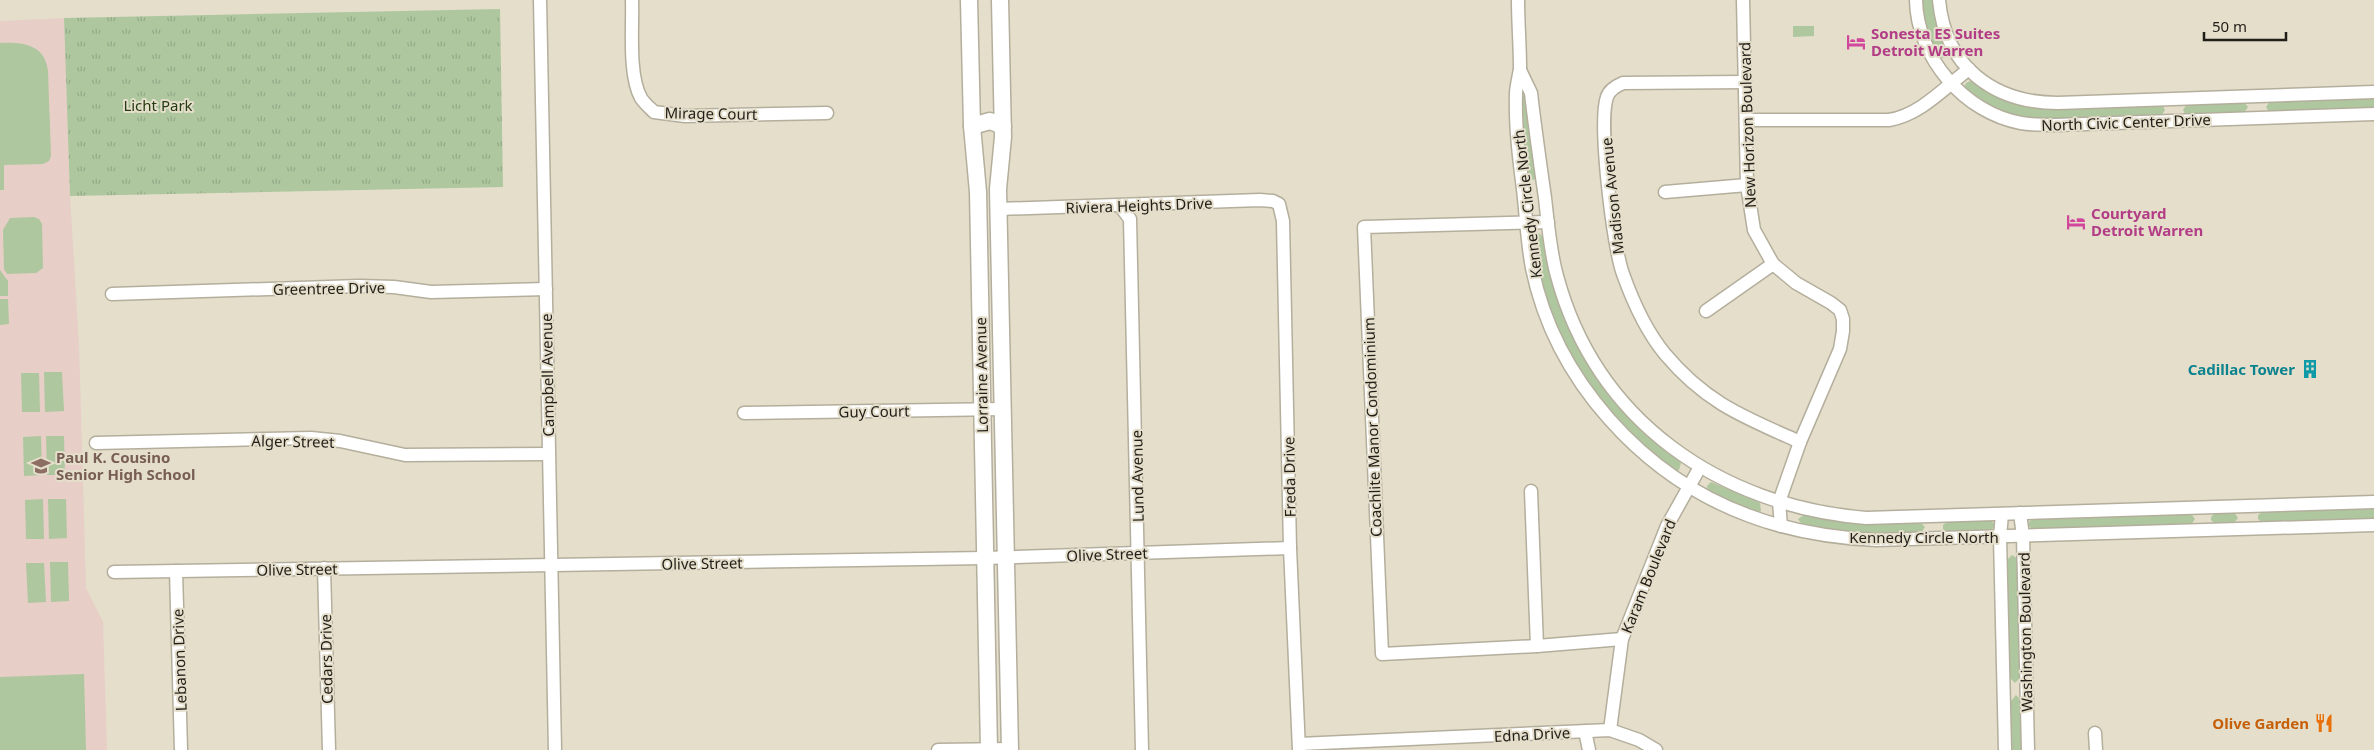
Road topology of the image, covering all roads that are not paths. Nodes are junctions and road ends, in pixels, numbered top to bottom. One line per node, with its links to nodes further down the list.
1 (540, 0): 27 (street, Campbell Avenue)
2 (632, 0): 14 (street, Mirage Court)
3 (969, 0): 17 (street, Lorraine Avenue)
4 (1000, 0): 18 (street, Lorraine Avenue)
5 (1518, 0): 10 (street, Kennedy Circle North)
6 (1743, 0): 11 (street, New Horizon Boulevard)
7 (1916, 0): 12 (street, North Civic Center Drive)
8 (1939, 0): 9 (street, North Civic Center Drive)
9 (1969, 69): 12 (street); 13 (street, North Civic Center Drive)
10 (1520, 70): 24 (street, Kennedy Circle North); 25 (street, Kennedy Circle North)
11 (1745, 82): 16 (street, New Horizon Boulevard); 33 (street, Madison Avenue)
12 (1951, 82): 15 (street, North Civic Center Drive); 16 (street)
13 (2374, 92)
14 (827, 113)
15 (2374, 114)
16 (1746, 120): 19 (street, New Horizon Boulevard)
17 (972, 126): 18 (street); 30 (street, Lorraine Avenue)
18 (1003, 126): 23 (street, Lorraine Avenue)
19 (1747, 185): 20 (street); 26 (street, New Horizon Boulevard)
20 (1665, 192)
21 (1279, 204): 22 (street, Riviera Heights Drive); 53 (street, Freda Drive)
22 (1120, 206): 23 (street, Riviera Heights Drive); 54 (street, Lund Avenue)
23 (999, 210): 31 (street, Lorraine Avenue)
24 (1548, 222): 25 (street, Coachlite Manor Condominium); 36 (street, Kennedy Circle North)
25 (1526, 223): 37 (street, Kennedy Circle North); 62 (street, Coachlite Manor Condominium)
26 (1773, 264): 29 (street); 33 (street, New Horizon Boulevard)
27 (546, 289): 28 (street, Greentree Drive); 35 (street, Campbell Avenue)
28 (112, 294)
29 (1706, 311)
30 (982, 410): 31 (street, Guy Court); 32 (street, Guy Court); 56 (street, Lorraine Avenue)
31 (1003, 410): 55 (street, Lorraine Avenue)
32 (744, 413)
33 (1800, 442): 39 (street, New Horizon Boulevard)
34 (96, 443): 35 (street, Alger Street)
35 (548, 454): 57 (street, Campbell Avenue)
36 (1700, 467): 37 (street, Karam Boulevard); 39 (street, Kennedy Circle North)
37 (1688, 486): 47 (street, Kennedy Circle North); 61 (street, Karam Boulevard)
38 (1531, 491): 62 (street)
39 (1779, 502): 45 (street, Kennedy Circle North); 47 (street, New Horizon Boulevard)
40 (2374, 502): 41 (street, Kennedy Circle North)
41 (2247, 506): 42 (street, Kennedy Circle North); 48 (street)
42 (2204, 507): 43 (street, Kennedy Circle North); 49 (street)
43 (2020, 513): 44 (street, Kennedy Circle North); 50 (street, Washington Boulevard)
44 (2002, 514): 45 (street, Kennedy Circle North); 51 (street, Washington Boulevard)
45 (1933, 516): 52 (street)
46 (2374, 525): 48 (street, Kennedy Circle North)
47 (1781, 526): 52 (street, Kennedy Circle North)
48 (2248, 529): 49 (street, Kennedy Circle North)
49 (2205, 530): 50 (street, Kennedy Circle North)
50 (2023, 536): 51 (street, Kennedy Circle North); 80 (street, Washington Boulevard)
51 (2000, 537): 52 (street, Kennedy Circle North); 79 (street, Washington Boulevard)
52 (1934, 539)
53 (1290, 548): 54 (street, Olive Street); 68 (street, Freda Drive)
54 (1138, 552): 55 (street, Olive Street); 75 (street, Lund Avenue)
55 (1006, 557): 56 (street, Olive Street); 74 (street, Lorraine Avenue)
56 (985, 558): 57 (street, Olive Street); 73 (street, Lorraine Avenue)
57 (552, 566): 58 (street, Olive Street); 71 (street, Campbell Avenue)
58 (324, 568): 59 (street, Olive Street); 70 (street, Cedars Drive)
59 (176, 571): 60 (street, Olive Street); 69 (street, Lebanon Drive)
60 (114, 572)
61 (1622, 639): 62 (street, Coachlite Manor Condominium); 63 (street, Karam Boulevard)
62 (1537, 646)
63 (1610, 730): 64 (street, Edna Drive); 66 (street)
64 (1585, 731): 67 (street, Edna Drive); 76 (street, Edna Drive)
65 (2095, 733): 81 (street)
66 (1634, 738): 77 (street); 78 (street)
67 (1449, 744): 68 (street, Edna Drive)
68 (1299, 747)
69 (181, 750)
70 (329, 750)
71 (555, 750)
72 (938, 750): 73 (street)
73 (990, 750): 74 (street)
74 (1010, 750)
75 (1142, 750)
76 (1589, 750)
77 (1629, 750)
78 (1656, 750)
79 (2005, 750)
80 (2028, 750)
81 (2096, 750)

